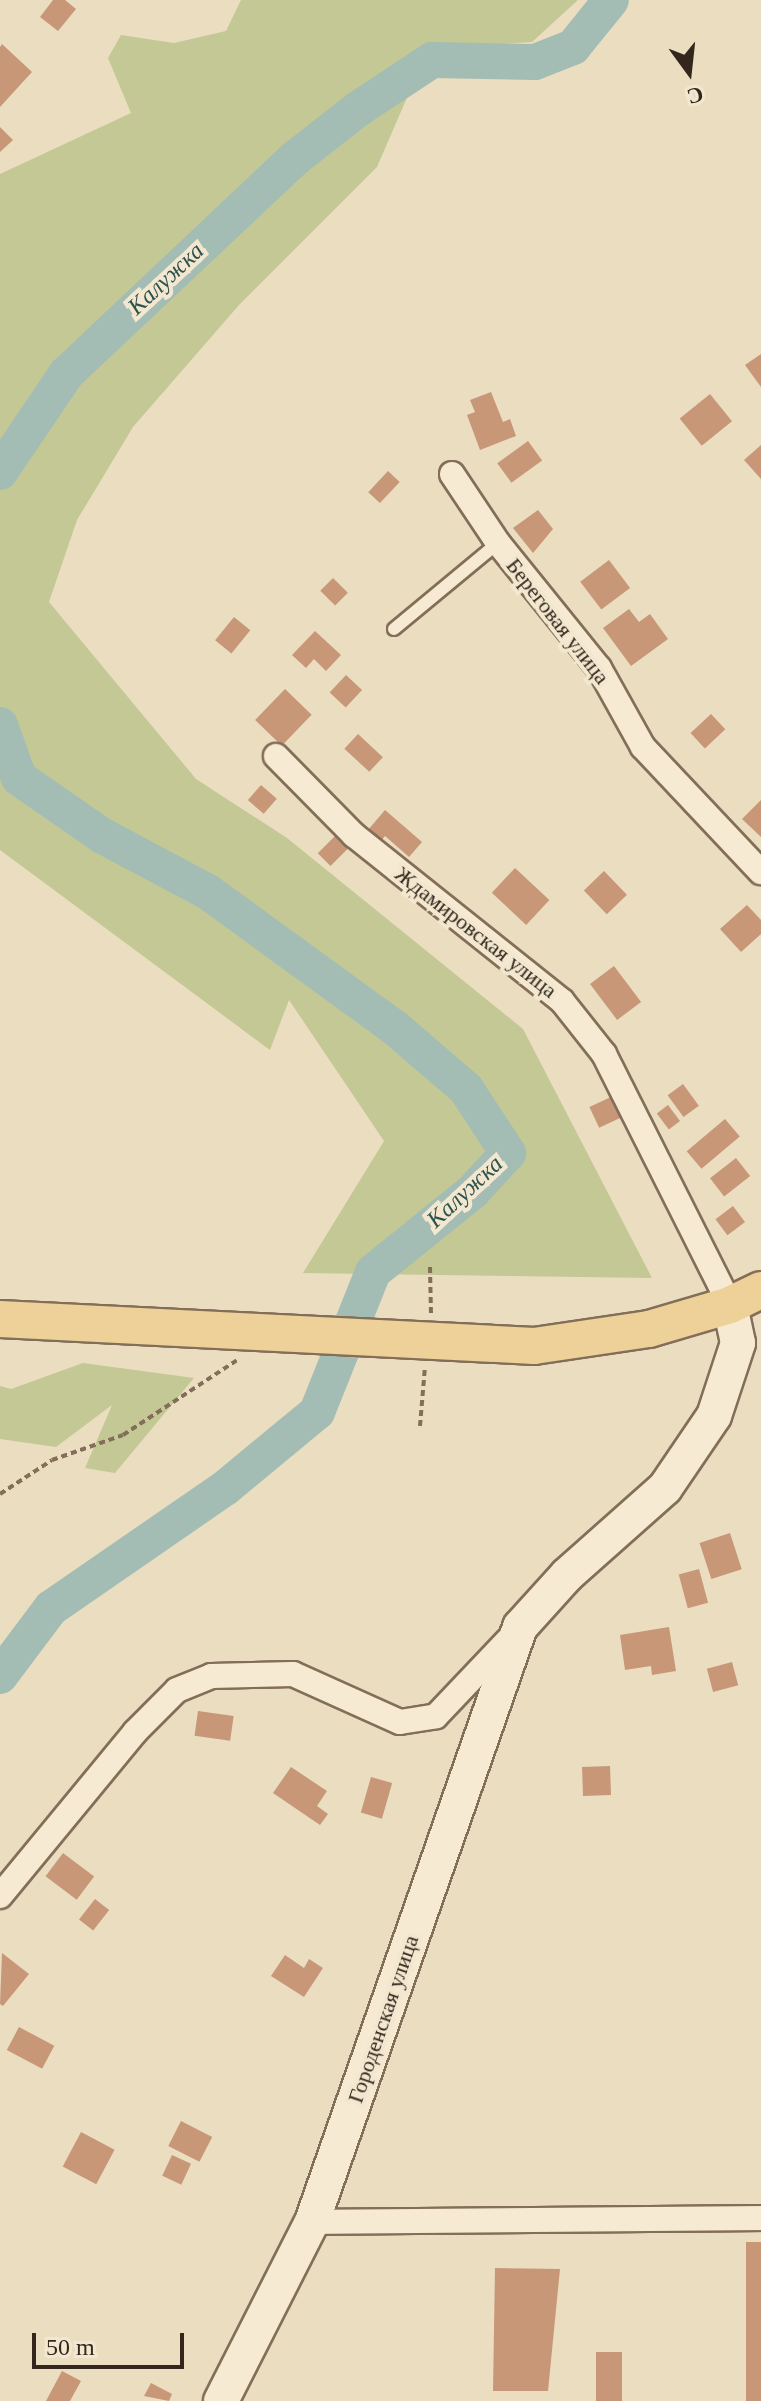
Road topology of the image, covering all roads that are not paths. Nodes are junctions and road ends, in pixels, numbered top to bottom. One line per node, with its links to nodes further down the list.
1 (452, 474): 2 (street, Береговая улица)
2 (498, 543): 3 (lane); 5 (street, Береговая улица)
3 (394, 629)
4 (276, 756): 6 (street, Ждамировская улица)
5 (761, 872)
6 (746, 1297): 7 (main road); 8 (street, Городенская улица)
7 (0, 1319)
8 (520, 1627): 9 (street, Городенская улица); 11 (street, Городенская улица)
9 (0, 1896)
10 (761, 2218): 11 (street)
11 (312, 2222): 12 (street, Городенская улица)
12 (221, 2401)

